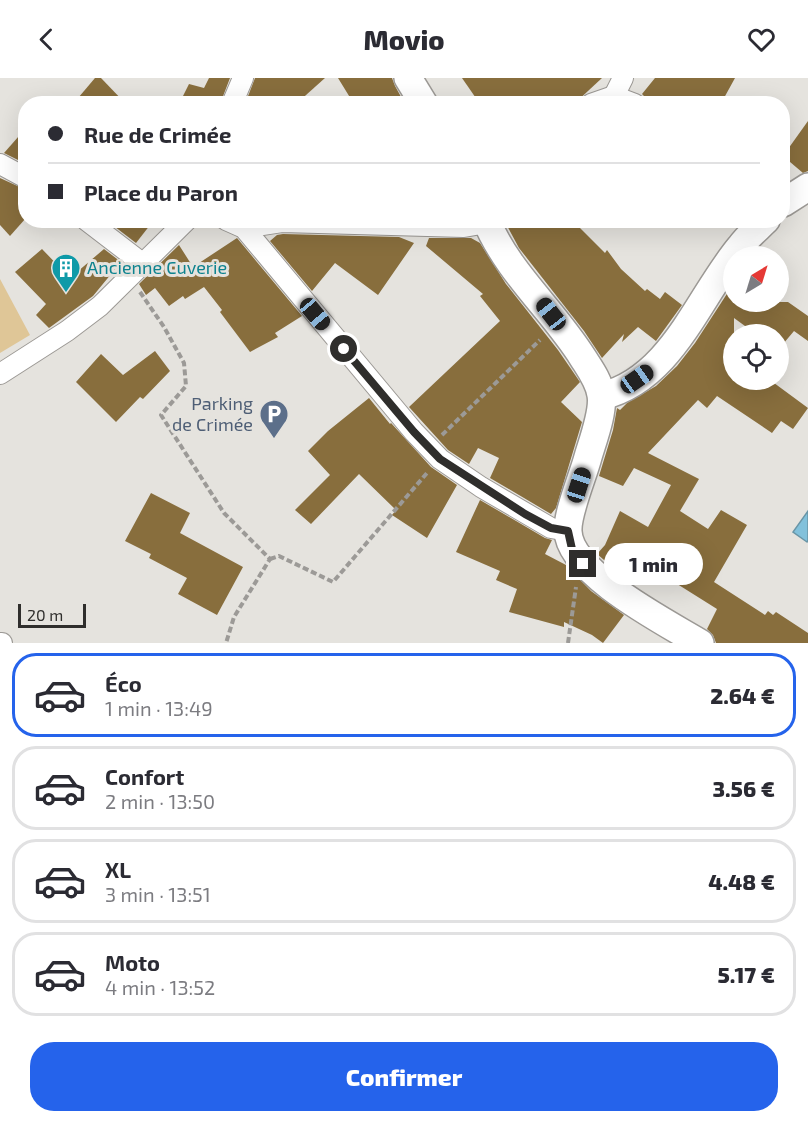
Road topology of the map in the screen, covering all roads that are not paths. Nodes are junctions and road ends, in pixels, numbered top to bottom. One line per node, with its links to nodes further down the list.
1 (243, 78): 4 (street)
2 (408, 78): 5 (street)
3 (619, 87): 6 (street)
4 (235, 96)
5 (419, 96)
6 (604, 96)
7 (0, 164): 8 (street)
8 (18, 174)
9 (97, 228): 14 (street)
10 (178, 228): 14 (street)
11 (244, 228): 17 (street)
12 (490, 228): 16 (street)
13 (758, 228): 16 (street)
14 (142, 262): 15 (street)
15 (0, 374)
16 (602, 396): 17 (street)
17 (568, 531): 18 (street)
18 (700, 643)

